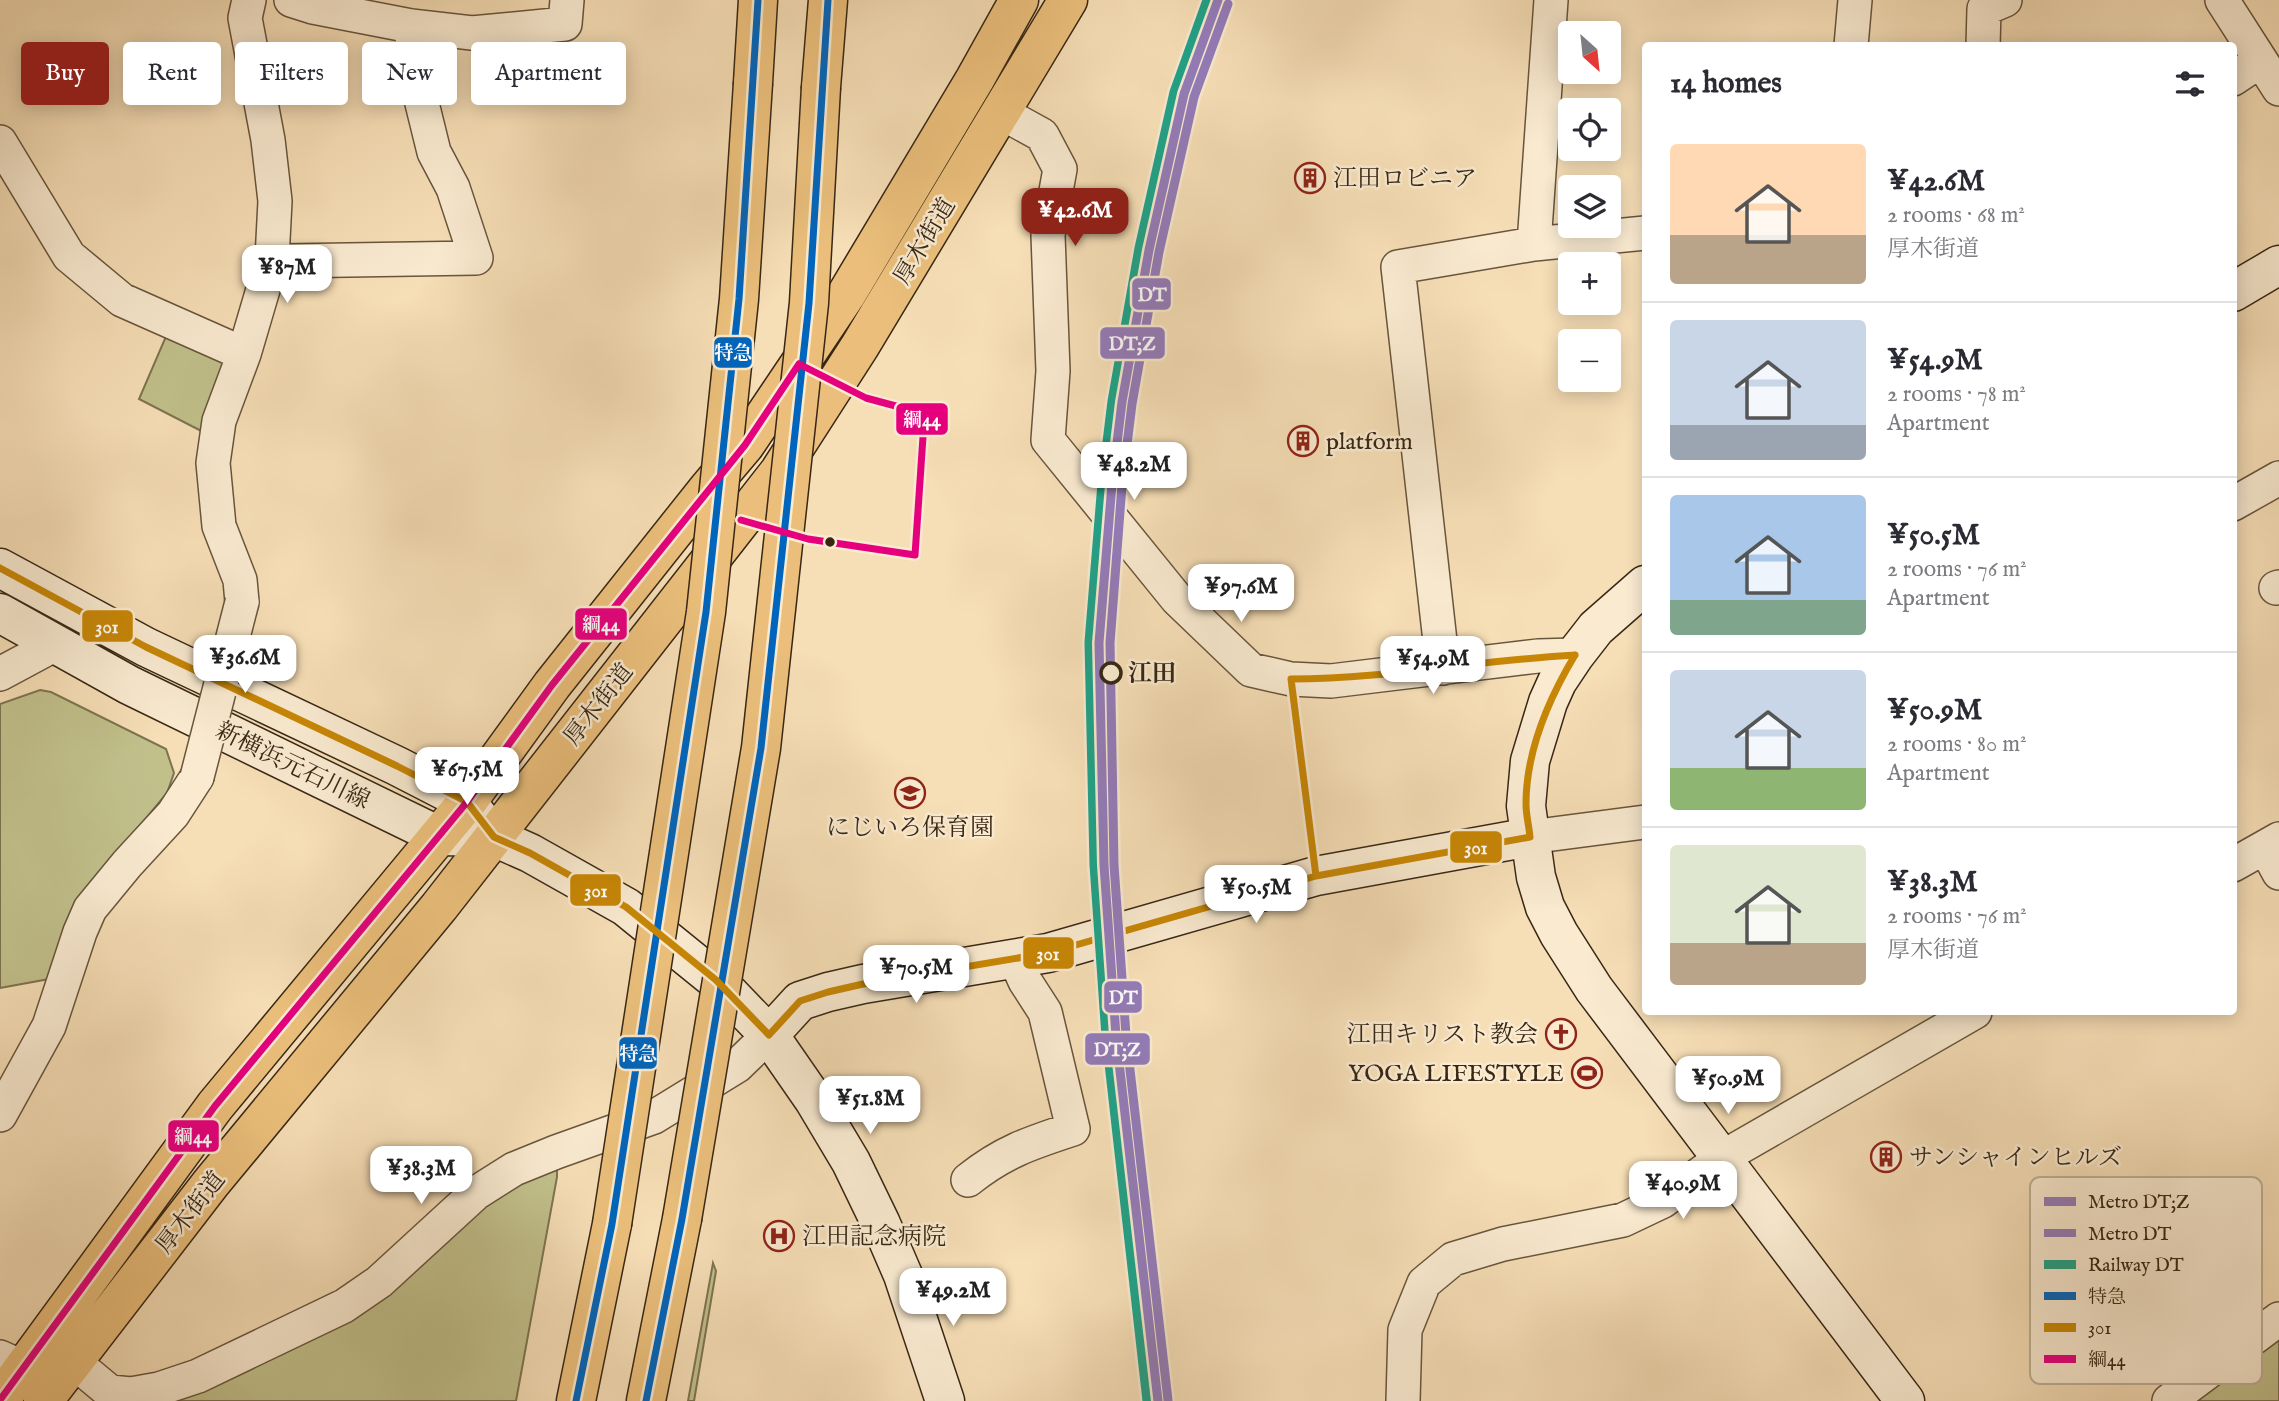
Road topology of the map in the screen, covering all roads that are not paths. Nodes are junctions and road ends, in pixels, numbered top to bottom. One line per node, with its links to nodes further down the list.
1 (249, 0): 22 (street)
2 (291, 0): 12 (street)
3 (567, 0): 12 (street)
4 (758, 0): 52 (highway, bridge)
5 (828, 0): 53 (highway, bridge)
6 (1019, 0): 35 (highway, 厚木街道)
7 (1068, 0): 18 (highway, 厚木街道)
8 (1551, 0): 21 (street)
9 (1855, 0): 13 (street)
10 (2005, 0): 14 (street)
11 (2222, 0): 15 (street)
12 (411, 26): 22 (street)
13 (1851, 42)
14 (1983, 42)
15 (2260, 61): 16 (street); 17 (street)
16 (2237, 76)
17 (2279, 89)
18 (1002, 113): 33 (street); 38 (highway, 厚木街道)
19 (0, 142): 25 (street)
20 (1642, 233): 21 (street)
21 (1534, 244): 33 (street)
22 (272, 259): 25 (street)
23 (2279, 265): 24 (street)
24 (2237, 290)
25 (244, 354): 45 (street, bridge)
26 (2279, 478): 27 (street)
27 (2237, 502)
28 (0, 568): 35 (street, 新横浜元石川線)
29 (1642, 588): 32 (street)
30 (0, 613): 31 (street, 新横浜元石川線)
31 (54, 645): 34 (street); 37 (street, 新横浜元石川線)
32 (1575, 655): 33 (street); 39 (street)
33 (1443, 668)
34 (0, 674)
35 (467, 802): 37 (highway, 厚木街道); 38 (street)
36 (1642, 822): 39 (street)
37 (439, 836): 38 (street); 50 (highway, 厚木街道)
38 (494, 837): 44 (street); 50 (highway, 厚木街道)
39 (1530, 837): 42 (street); 46 (street)
40 (2274, 853): 41 (street)
41 (2237, 864)
42 (1015, 959): 44 (street); 47 (street)
43 (1970, 1015): 46 (street)
44 (769, 1035): 50 (street); 54 (street)
45 (0, 1115)
46 (1723, 1157): 55 (street); 56 (street)
47 (968, 1181)
48 (2279, 1319): 49 (street)
49 (2262, 1332)
50 (27, 1381)
51 (2192, 1384): 57 (street)
52 (576, 1401)
53 (646, 1401)
54 (945, 1401)
55 (1402, 1401)
56 (1905, 1401)
57 (2169, 1401)

